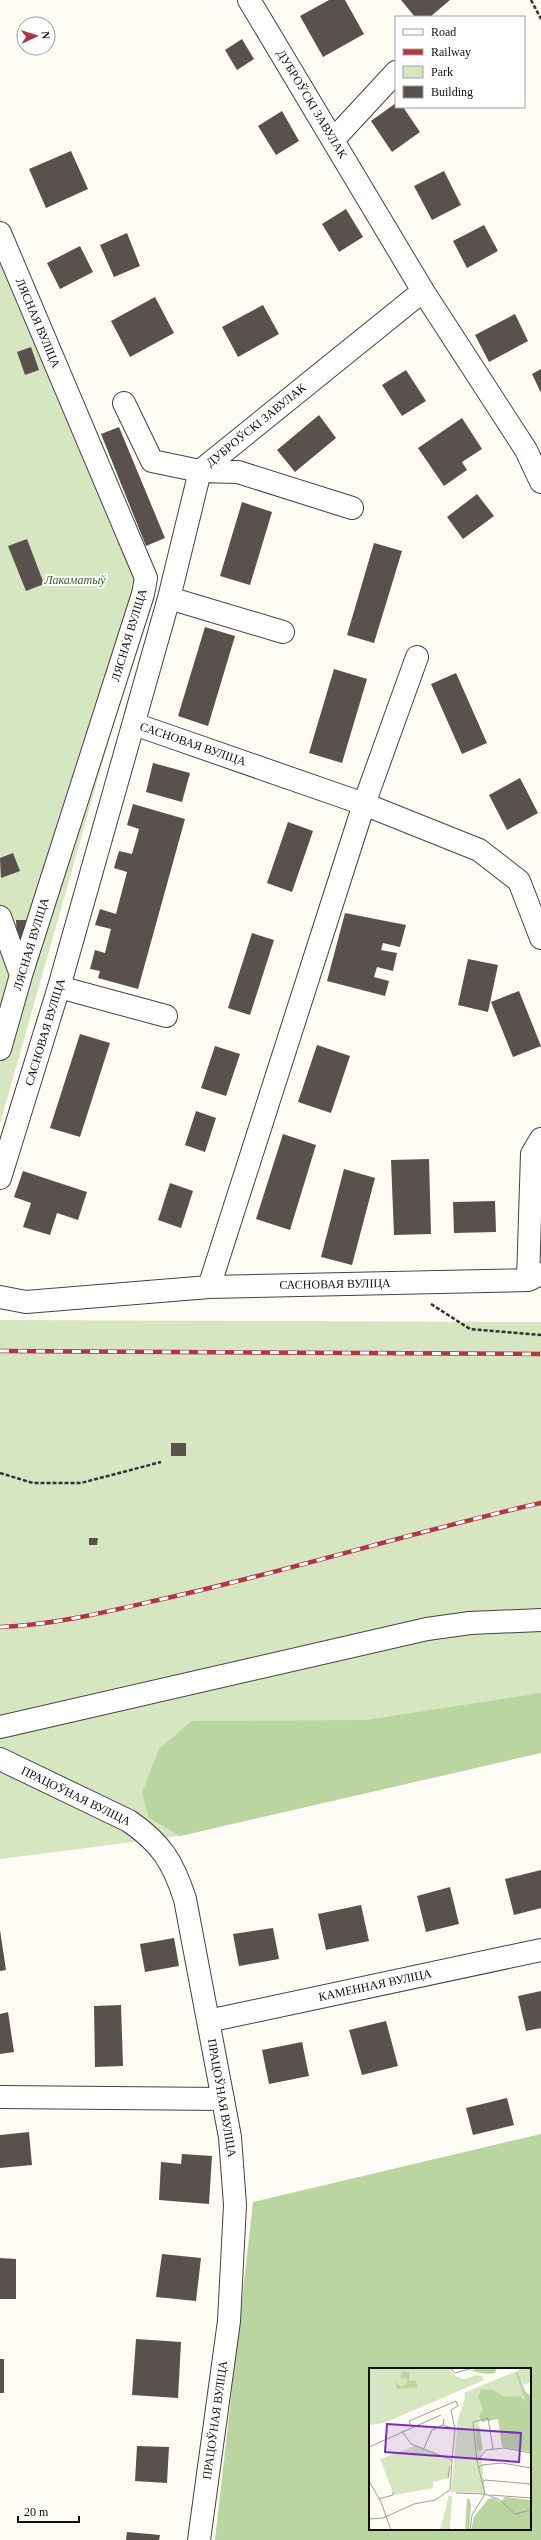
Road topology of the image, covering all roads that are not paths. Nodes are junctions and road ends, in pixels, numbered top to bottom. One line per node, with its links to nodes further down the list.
1 (249, 0): 3 (street, ДУБРОЎСКІ ЗАВУЛАК)
2 (395, 73): 3 (street)
3 (333, 140): 5 (street, ДУБРОЎСКІ ЗАВУЛАК)
4 (0, 233): 18 (street, ЛЯСНАЯ ВУЛІЦА)
5 (423, 290): 7 (street, ДУБРОЎСКІ ЗАВУЛАК); 8 (street, ДУБРОЎСКІ ЗАВУЛАК)
6 (124, 403): 8 (street)
7 (533, 447): 9 (street, ДУБРОЎСКІ ЗАВУЛАК)
8 (200, 471): 10 (street); 11 (street, ДУБРОЎСКІ ЗАВУЛАК)
9 (541, 482)
10 (352, 508)
11 (170, 598): 12 (street); 14 (street, ДУБРОЎСКІ ЗАВУЛАК)
12 (283, 632)
13 (417, 657): 15 (street)
14 (134, 724): 15 (street, САСНОВАЯ ВУЛІЦА); 19 (street, САСНОВАЯ ВУЛІЦА)
15 (364, 804): 17 (street, САСНОВАЯ ВУЛІЦА); 25 (street)
16 (0, 917): 18 (street)
17 (541, 938)
18 (21, 975): 21 (street, ЛЯСНАЯ ВУЛІЦА)
19 (59, 987): 20 (street); 23 (street, САСНОВАЯ ВУЛІЦА)
20 (166, 1016)
21 (0, 1049)
22 (541, 1139): 24 (street, САСНОВАЯ ВУЛІЦА)
23 (0, 1178)
24 (534, 1277): 25 (street, САСНОВАЯ ВУЛІЦА)
25 (210, 1287): 26 (street, САСНОВАЯ ВУЛІЦА)
26 (0, 1298)
27 (541, 1620): 28 (street)
28 (0, 1727)
29 (0, 1760): 31 (street, ПРАЦОЎНАЯ ВУЛІЦА)
30 (541, 1950): 31 (street, КАМЕННАЯ ВУЛІЦА)
31 (208, 2021): 33 (street, ПРАЦОЎНАЯ ВУЛІЦА)
32 (0, 2097): 33 (street)
33 (223, 2099): 34 (street, ПРАЦОЎНАЯ ВУЛІЦА)
34 (199, 2540)

